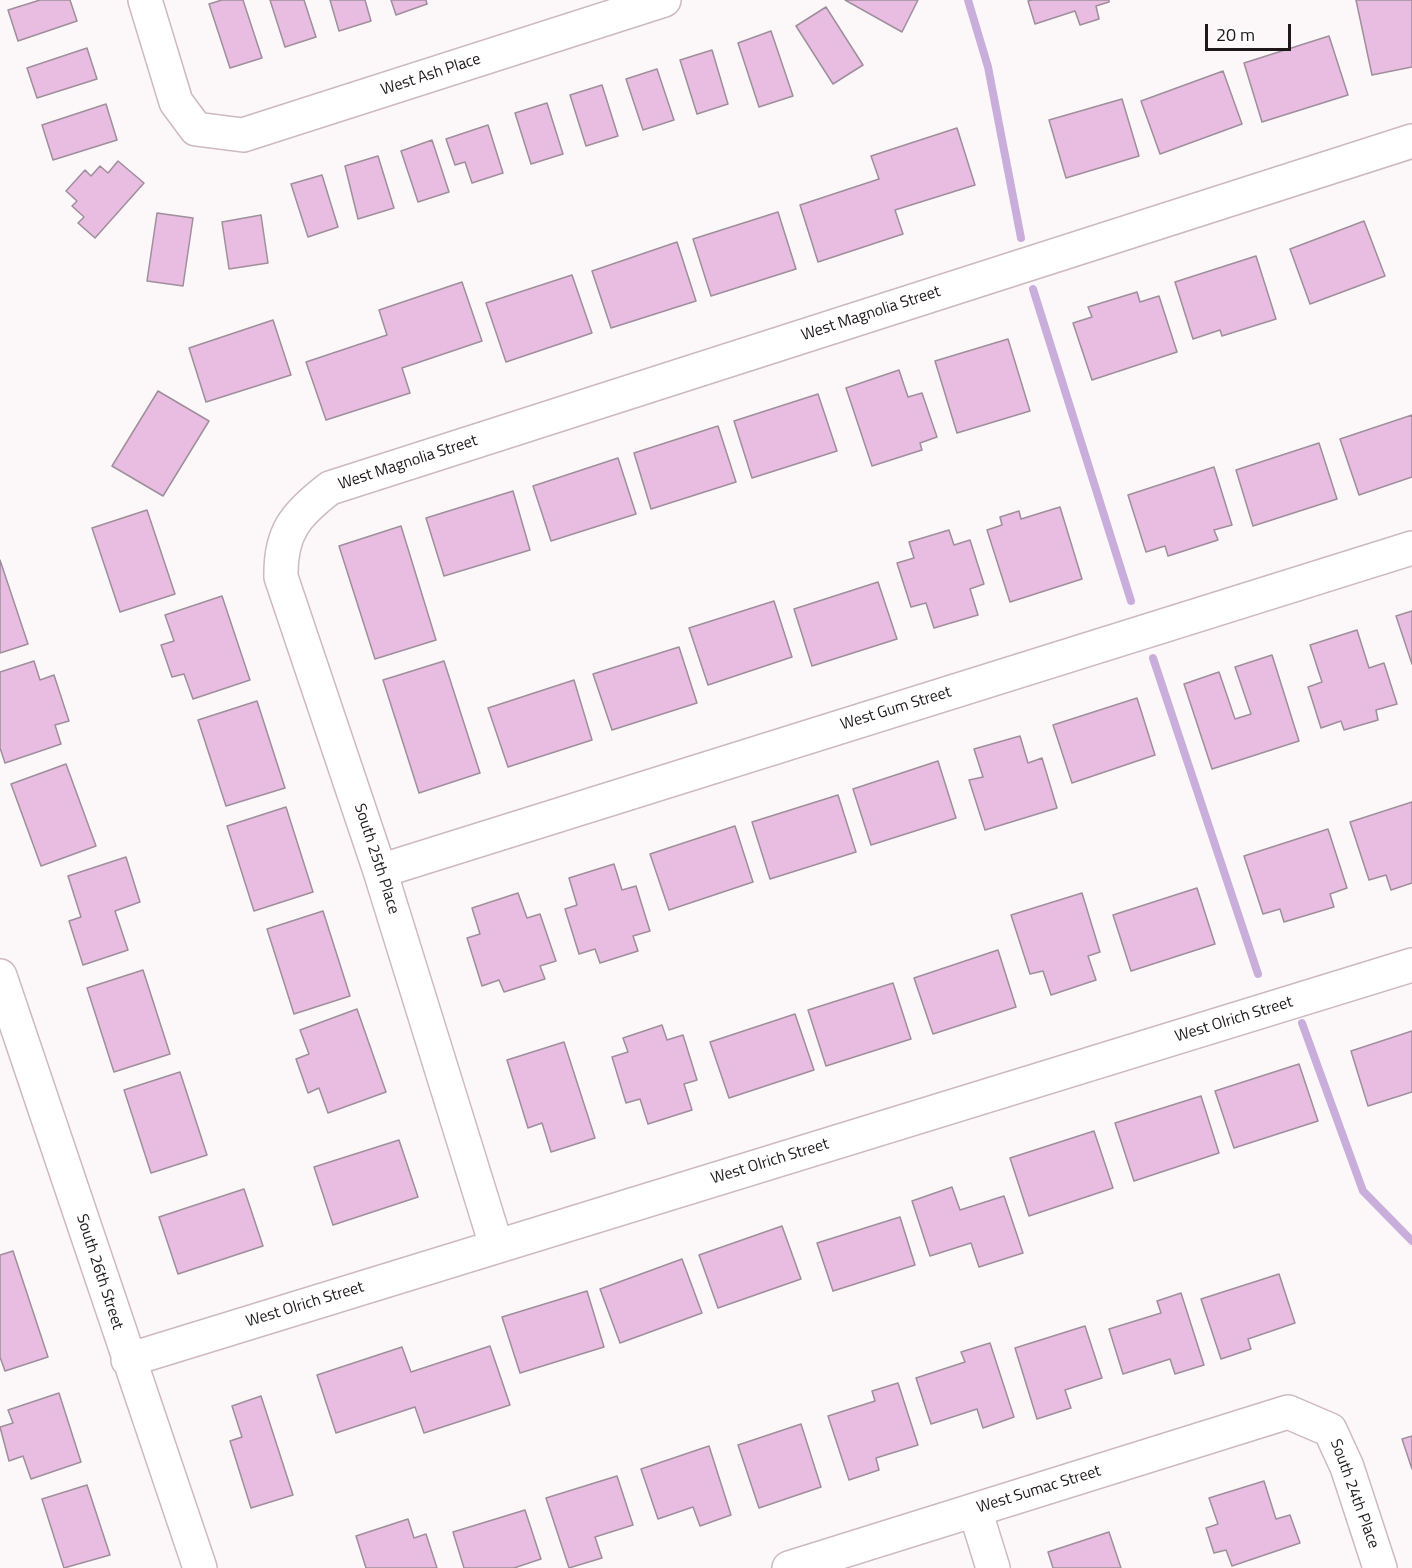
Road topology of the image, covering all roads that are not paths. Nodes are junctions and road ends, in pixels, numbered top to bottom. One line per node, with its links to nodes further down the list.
1 (145, 0): 2 (street, West Ash Place)
2 (664, 0)
3 (1412, 141): 4 (street, West Magnolia Street)
4 (330, 488): 6 (street, South 25th Place)
5 (1412, 548): 6 (street, West Gum Street)
6 (380, 871): 9 (street, South 25th Place)
7 (1412, 965): 9 (street, West Olrich Street)
8 (0, 976): 10 (street, South 26th Street)
9 (496, 1245): 10 (street, West Olrich Street)
10 (128, 1360): 13 (street, South 26th Street)
11 (1288, 1412): 12 (street, West Sumac Street); 16 (street, South 24th Place)
12 (975, 1510): 14 (street, West Sumac Street); 15 (street)
13 (200, 1568)
14 (789, 1568)
15 (993, 1568)
16 (1380, 1568)

